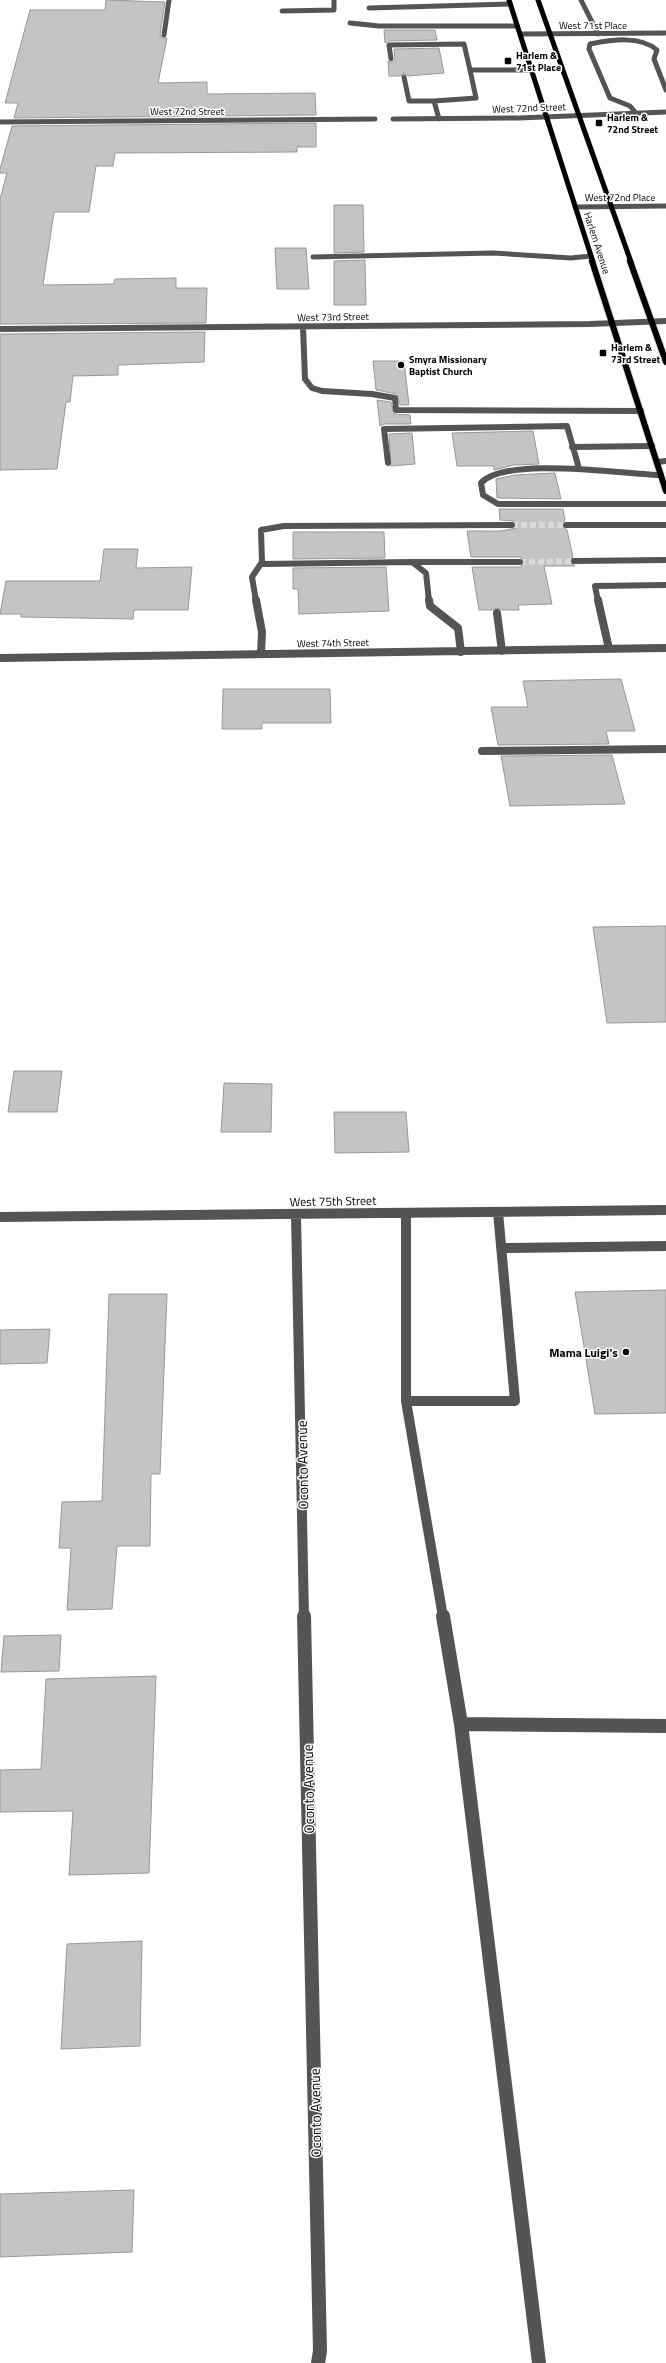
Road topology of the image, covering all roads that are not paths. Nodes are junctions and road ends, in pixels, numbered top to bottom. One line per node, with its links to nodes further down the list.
1 (169, 0): 16 (street)
2 (334, 0): 9 (street)
3 (467, 0): 7 (street)
4 (538, 0): 14 (main road)
5 (581, 0): 15 (street)
6 (510, 2): 7 (street); 11 (main road, Harlem Avenue)
7 (470, 5): 8 (street)
8 (369, 8)
9 (282, 11)
10 (350, 23): 11 (street)
11 (517, 26): 13 (main road, Harlem Avenue)
12 (666, 33): 15 (street, West 71st Place)
13 (520, 34): 14 (street, West 71st Place); 19 (main road, Harlem Avenue)
14 (550, 34): 15 (street, West 71st Place); 25 (main road)
15 (598, 34)
16 (164, 35)
17 (391, 59): 18 (street)
18 (470, 70): 19 (street); 22 (street)
19 (531, 70): 26 (main road, Harlem Avenue)
20 (404, 77): 22 (street)
21 (666, 90): 23 (street)
22 (434, 101): 27 (street)
23 (634, 112): 24 (street, West 72nd Street); 25 (street, West 72nd Street)
24 (666, 112)
25 (578, 114): 26 (street, West 72nd Street); 32 (main road)
26 (546, 116): 27 (street, West 72nd Street); 31 (main road, Harlem Avenue)
27 (438, 118): 29 (street, West 72nd Street)
28 (375, 119): 30 (street, West 72nd Street)
29 (394, 119)
30 (0, 122)
31 (575, 206): 32 (street, West 72nd Place); 34 (main road, Harlem Avenue)
32 (611, 206): 33 (street, West 72nd Place); 36 (main road)
33 (666, 206)
34 (591, 256): 35 (street); 38 (main road, Harlem Avenue)
35 (313, 257)
36 (652, 321): 37 (street, West 73rd Street); 38 (street, West 73rd Street); 41 (main road)
37 (666, 321)
38 (612, 322): 39 (street, West 73rd Street); 42 (main road, Harlem Avenue)
39 (303, 327): 40 (street, West 73rd Street); 42 (street)
40 (0, 330)
41 (666, 362)
42 (640, 411): 43 (main road, Harlem Avenue)
43 (652, 446): 44 (street); 46 (main road, Harlem Avenue)
44 (572, 447): 47 (street); 48 (street)
45 (666, 461): 46 (street)
46 (657, 462): 49 (main road, Harlem Avenue)
47 (388, 463)
48 (578, 466)
49 (661, 475): 50 (main road, Harlem Avenue); 51 (street)
50 (666, 491)
51 (666, 504)
52 (512, 525): 59 (street)
53 (666, 525): 54 (street)
54 (566, 526)
55 (666, 560): 56 (street)
56 (574, 561)
57 (412, 562): 58 (street); 59 (street); 65 (street)
58 (520, 562)
59 (263, 564): 66 (street)
60 (666, 585): 63 (street)
61 (497, 613): 64 (street)
62 (666, 648): 63 (street, West 74th Street)
63 (609, 649): 64 (street, West 74th Street)
64 (502, 651): 65 (street, West 74th Street)
65 (461, 652): 66 (street, West 74th Street)
66 (261, 654): 67 (street, West 74th Street)
67 (0, 658)
68 (666, 749): 69 (street)
69 (482, 751)
70 (666, 1210): 71 (street, West 75th Street)
71 (498, 1212): 72 (street, West 75th Street); 76 (street)
72 (406, 1213): 73 (street, West 75th Street); 77 (street)
73 (296, 1214): 74 (street, West 75th Street); 80 (street, Oconto Avenue)
74 (0, 1217)
75 (666, 1246): 76 (street)
76 (502, 1248): 77 (street)
77 (406, 1401): 78 (street)
78 (461, 1724): 79 (street); 81 (street)
79 (666, 1726)
80 (318, 2363)
81 (539, 2363)

